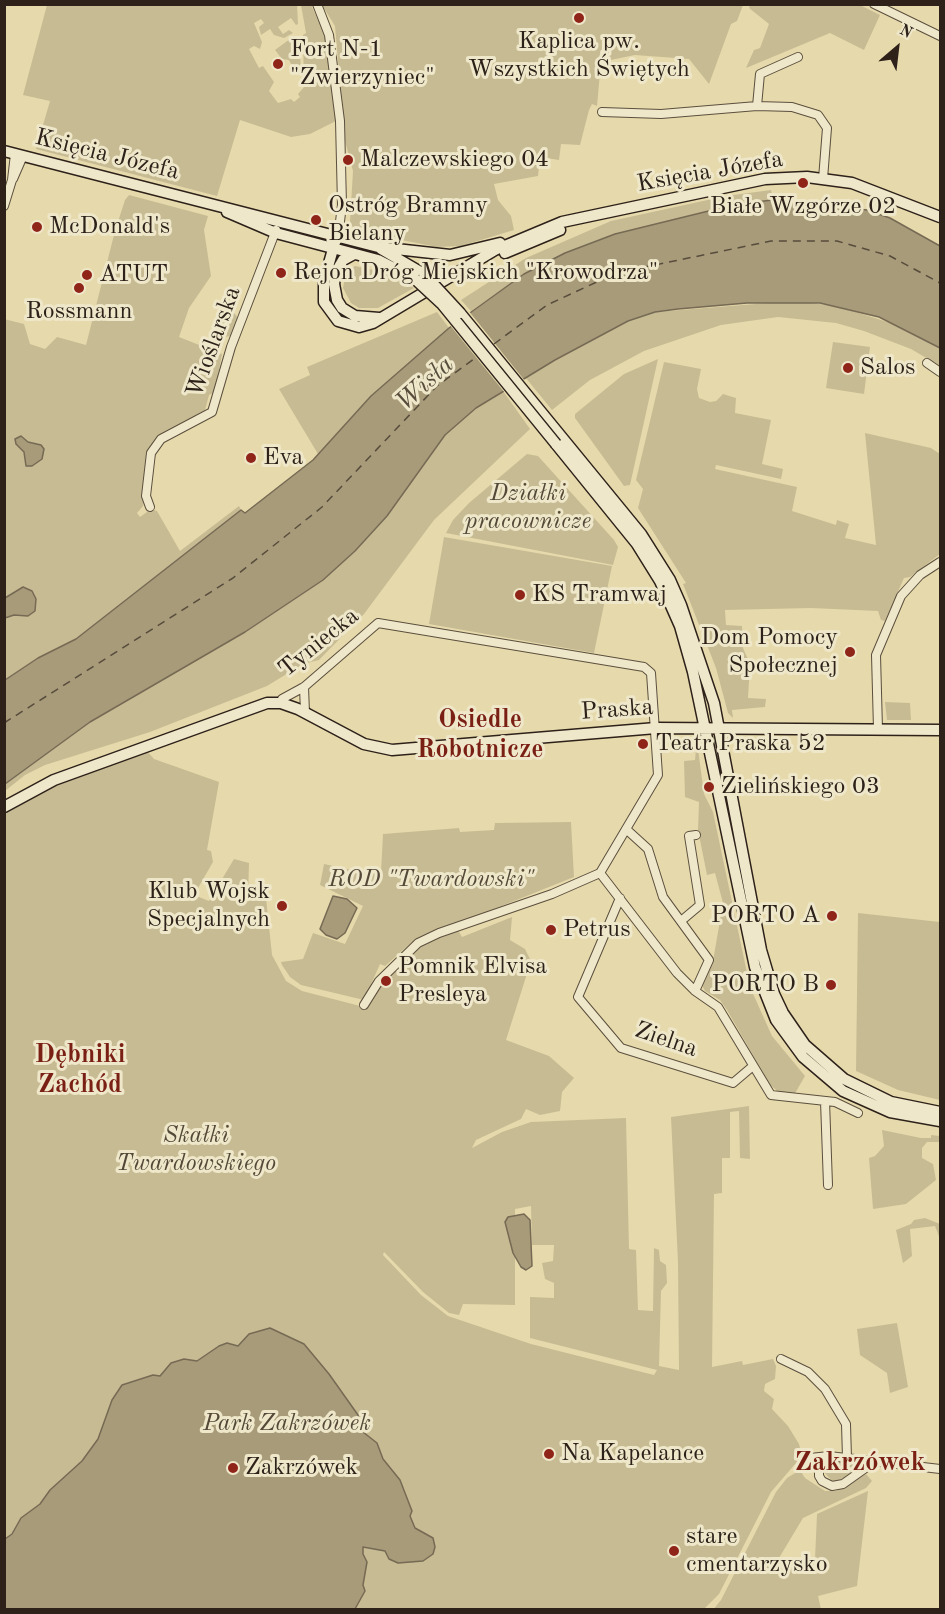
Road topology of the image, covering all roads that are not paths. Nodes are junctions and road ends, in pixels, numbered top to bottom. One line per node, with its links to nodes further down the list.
1 (317, 4): 17 (street)
2 (874, 4): 3 (street)
3 (940, 36)
4 (798, 57): 5 (street)
5 (758, 106): 6 (street); 8 (street)
6 (602, 112)
7 (14, 154): 9 (main road, Księcia Józefa); 10 (street)
8 (823, 178): 11 (main road, Księcia Józefa); 12 (main road, Księcia Józefa)
9 (199, 200): 13 (main road, Księcia Józefa); 15 (main road, Księcia Józefa)
10 (4, 206)
11 (590, 216): 16 (main road, Księcia Józefa); 20 (main road, Księcia Józefa)
12 (940, 217)
13 (269, 219): 14 (main road, Księcia Józefa); 15 (street)
14 (297, 228): 15 (street); 17 (main road, Księcia Józefa)
15 (276, 233): 17 (main road, Księcia Józefa); 26 (street, Wioślarska)
16 (524, 236): 18 (main road, Księcia Józefa); 20 (main road, Księcia Józefa)
17 (336, 243): 18 (main road, Księcia Józefa); 19 (main road, Księcia Józefa); 22 (main road, Księcia Józefa)
18 (378, 247): 21 (main road)
19 (354, 254): 21 (main road, Księcia Józefa); 22 (main road)
20 (486, 258): 22 (main road, Księcia Józefa)
21 (420, 277): 25 (main road, bridge)
22 (379, 318)
23 (927, 363): 24 (street)
24 (940, 372)
25 (560, 441): 31 (main road); 32 (main road)
26 (150, 507)
27 (940, 562): 34 (street)
28 (304, 687): 29 (street, Tyniecka); 30 (street); 33 (street, Tyniecka)
29 (280, 703): 30 (main road, Praska); 36 (main road, Tyniecka)
30 (305, 712): 33 (main road, Praska)
31 (705, 727): 32 (main road, Praska); 33 (main road, Praska); 48 (main road)
32 (719, 727): 34 (main road, Praska); 46 (main road)
33 (656, 728): 37 (street)
34 (878, 729): 35 (main road, Praska)
35 (940, 730)
36 (4, 807)
37 (626, 829): 39 (street); 41 (street)
38 (696, 835): 41 (street)
39 (600, 873): 40 (street, Zielna); 43 (street)
40 (620, 898): 42 (street, Zielna); 44 (street, Zielna)
41 (681, 921): 42 (street)
42 (694, 991): 44 (street, Zielna)
43 (364, 1005)
44 (753, 1066): 45 (street, Zielna)
45 (825, 1101): 47 (street, Zielna); 49 (street)
46 (940, 1112)
47 (858, 1113)
48 (940, 1121)
49 (828, 1185)
50 (781, 1359): 53 (street)
51 (829, 1456): 52 (street); 53 (street); 54 (street)
52 (810, 1458)
53 (847, 1458): 54 (street)
54 (874, 1462): 55 (street)
55 (940, 1469)

